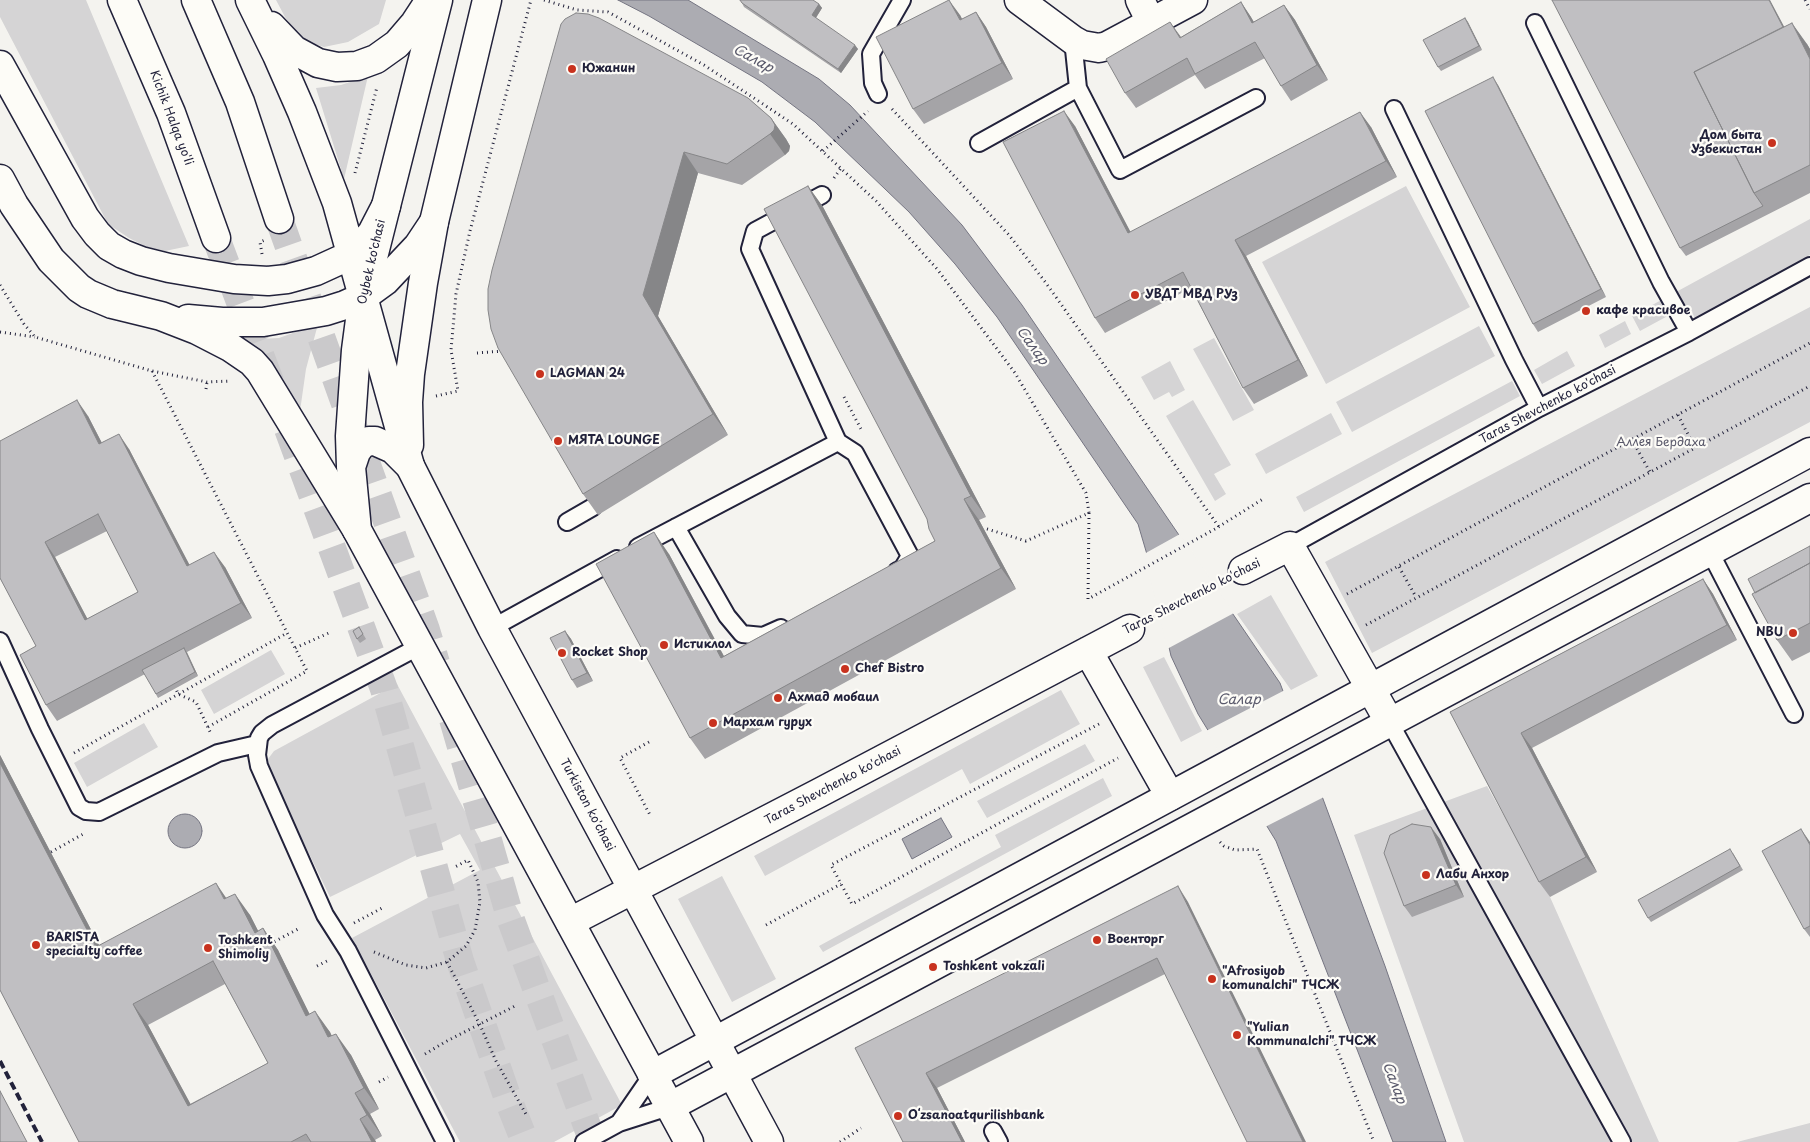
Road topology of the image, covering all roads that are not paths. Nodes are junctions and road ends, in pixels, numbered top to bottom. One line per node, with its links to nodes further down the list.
1 (122, 0): 25 (main road, Kichik Halqa yo'li)
2 (196, 0): 23 (main road)
3 (252, 0): 4 (main road); 26 (main road)
4 (430, 0)
5 (438, 0): 21 (main road, Oybek ko'chasi)
6 (488, 0): 24 (main road)
7 (902, 0): 15 (lane)
8 (1019, 0): 12 (main road)
9 (1193, 0): 10 (main road)
10 (1146, 11): 12 (main road)
11 (1535, 23): 30 (lane)
12 (1073, 40): 14 (lane)
13 (0, 65): 26 (main road)
14 (1078, 88): 16 (lane); 18 (lane)
15 (878, 94)
16 (1256, 98)
17 (1394, 109): 31 (lane)
18 (979, 143)
19 (0, 179): 22 (main road)
20 (822, 195): 32 (lane)
21 (386, 206): 26 (main road); 28 (main road, Oybek ko'chasi)
22 (7, 208): 29 (main road)
23 (279, 219)
24 (434, 222): 28 (main road); 34 (main road)
25 (216, 238)
26 (351, 256): 28 (main road)
27 (1810, 266): 30 (lane, Taras Shevchenko ko'chasi)
28 (363, 297): 29 (main road); 34 (main road); 35 (main road, Oybek ko'chasi)
29 (161, 316): 40 (main road)
30 (1689, 332): 31 (lane, Taras Shevchenko ko'chasi)
31 (1539, 408): 41 (lane, Taras Shevchenko ko'chasi)
32 (838, 442): 39 (lane); 44 (lane)
33 (1810, 452): 51 (main road)
34 (410, 466): 35 (main road); 46 (main road, Turkiston ko'chasi)
35 (351, 467): 40 (main road, Oybek ko'chasi)
36 (1810, 498): 42 (main road)
37 (594, 507): 38 (lane)
38 (567, 522)
39 (676, 527): 45 (lane); 46 (lane)
40 (357, 530): 49 (main road)
41 (1290, 546): 43 (main road, Taras Shevchenko ko'chasi); 51 (main road)
42 (1710, 552): 52 (lane); 53 (main road)
43 (1243, 570)
44 (885, 577)
45 (798, 620)
46 (492, 628): 56 (main road, Turkiston ko'chasi)
47 (1130, 629): 50 (main road, Taras Shevchenko ko'chasi)
48 (0, 642): 54 (lane)
49 (420, 646): 54 (lane); 57 (main road)
50 (1088, 651): 55 (main road); 56 (main road, Taras Shevchenko ko'chasi)
51 (1370, 688): 53 (main road); 55 (main road)
52 (1794, 714)
53 (1390, 723): 59 (main road); 67 (lane)
54 (257, 744): 63 (lane)
55 (1170, 796): 58 (main road)
56 (632, 890): 57 (main road, Taras Shevchenko ko'chasi); 58 (main road, Turkiston ko'chasi)
57 (570, 922): 60 (main road)
58 (714, 1041): 59 (main road, Turkiston ko'chasi); 60 (main road)
59 (732, 1074): 61 (main road); 66 (main road, Turkiston ko'chasi)
60 (652, 1075): 61 (main road); 62 (lane)
61 (669, 1107): 62 (lane); 65 (main road)
62 (619, 1123): 64 (lane)
63 (445, 1142)
64 (584, 1142)
65 (689, 1142)
66 (769, 1142)
67 (1622, 1142)

